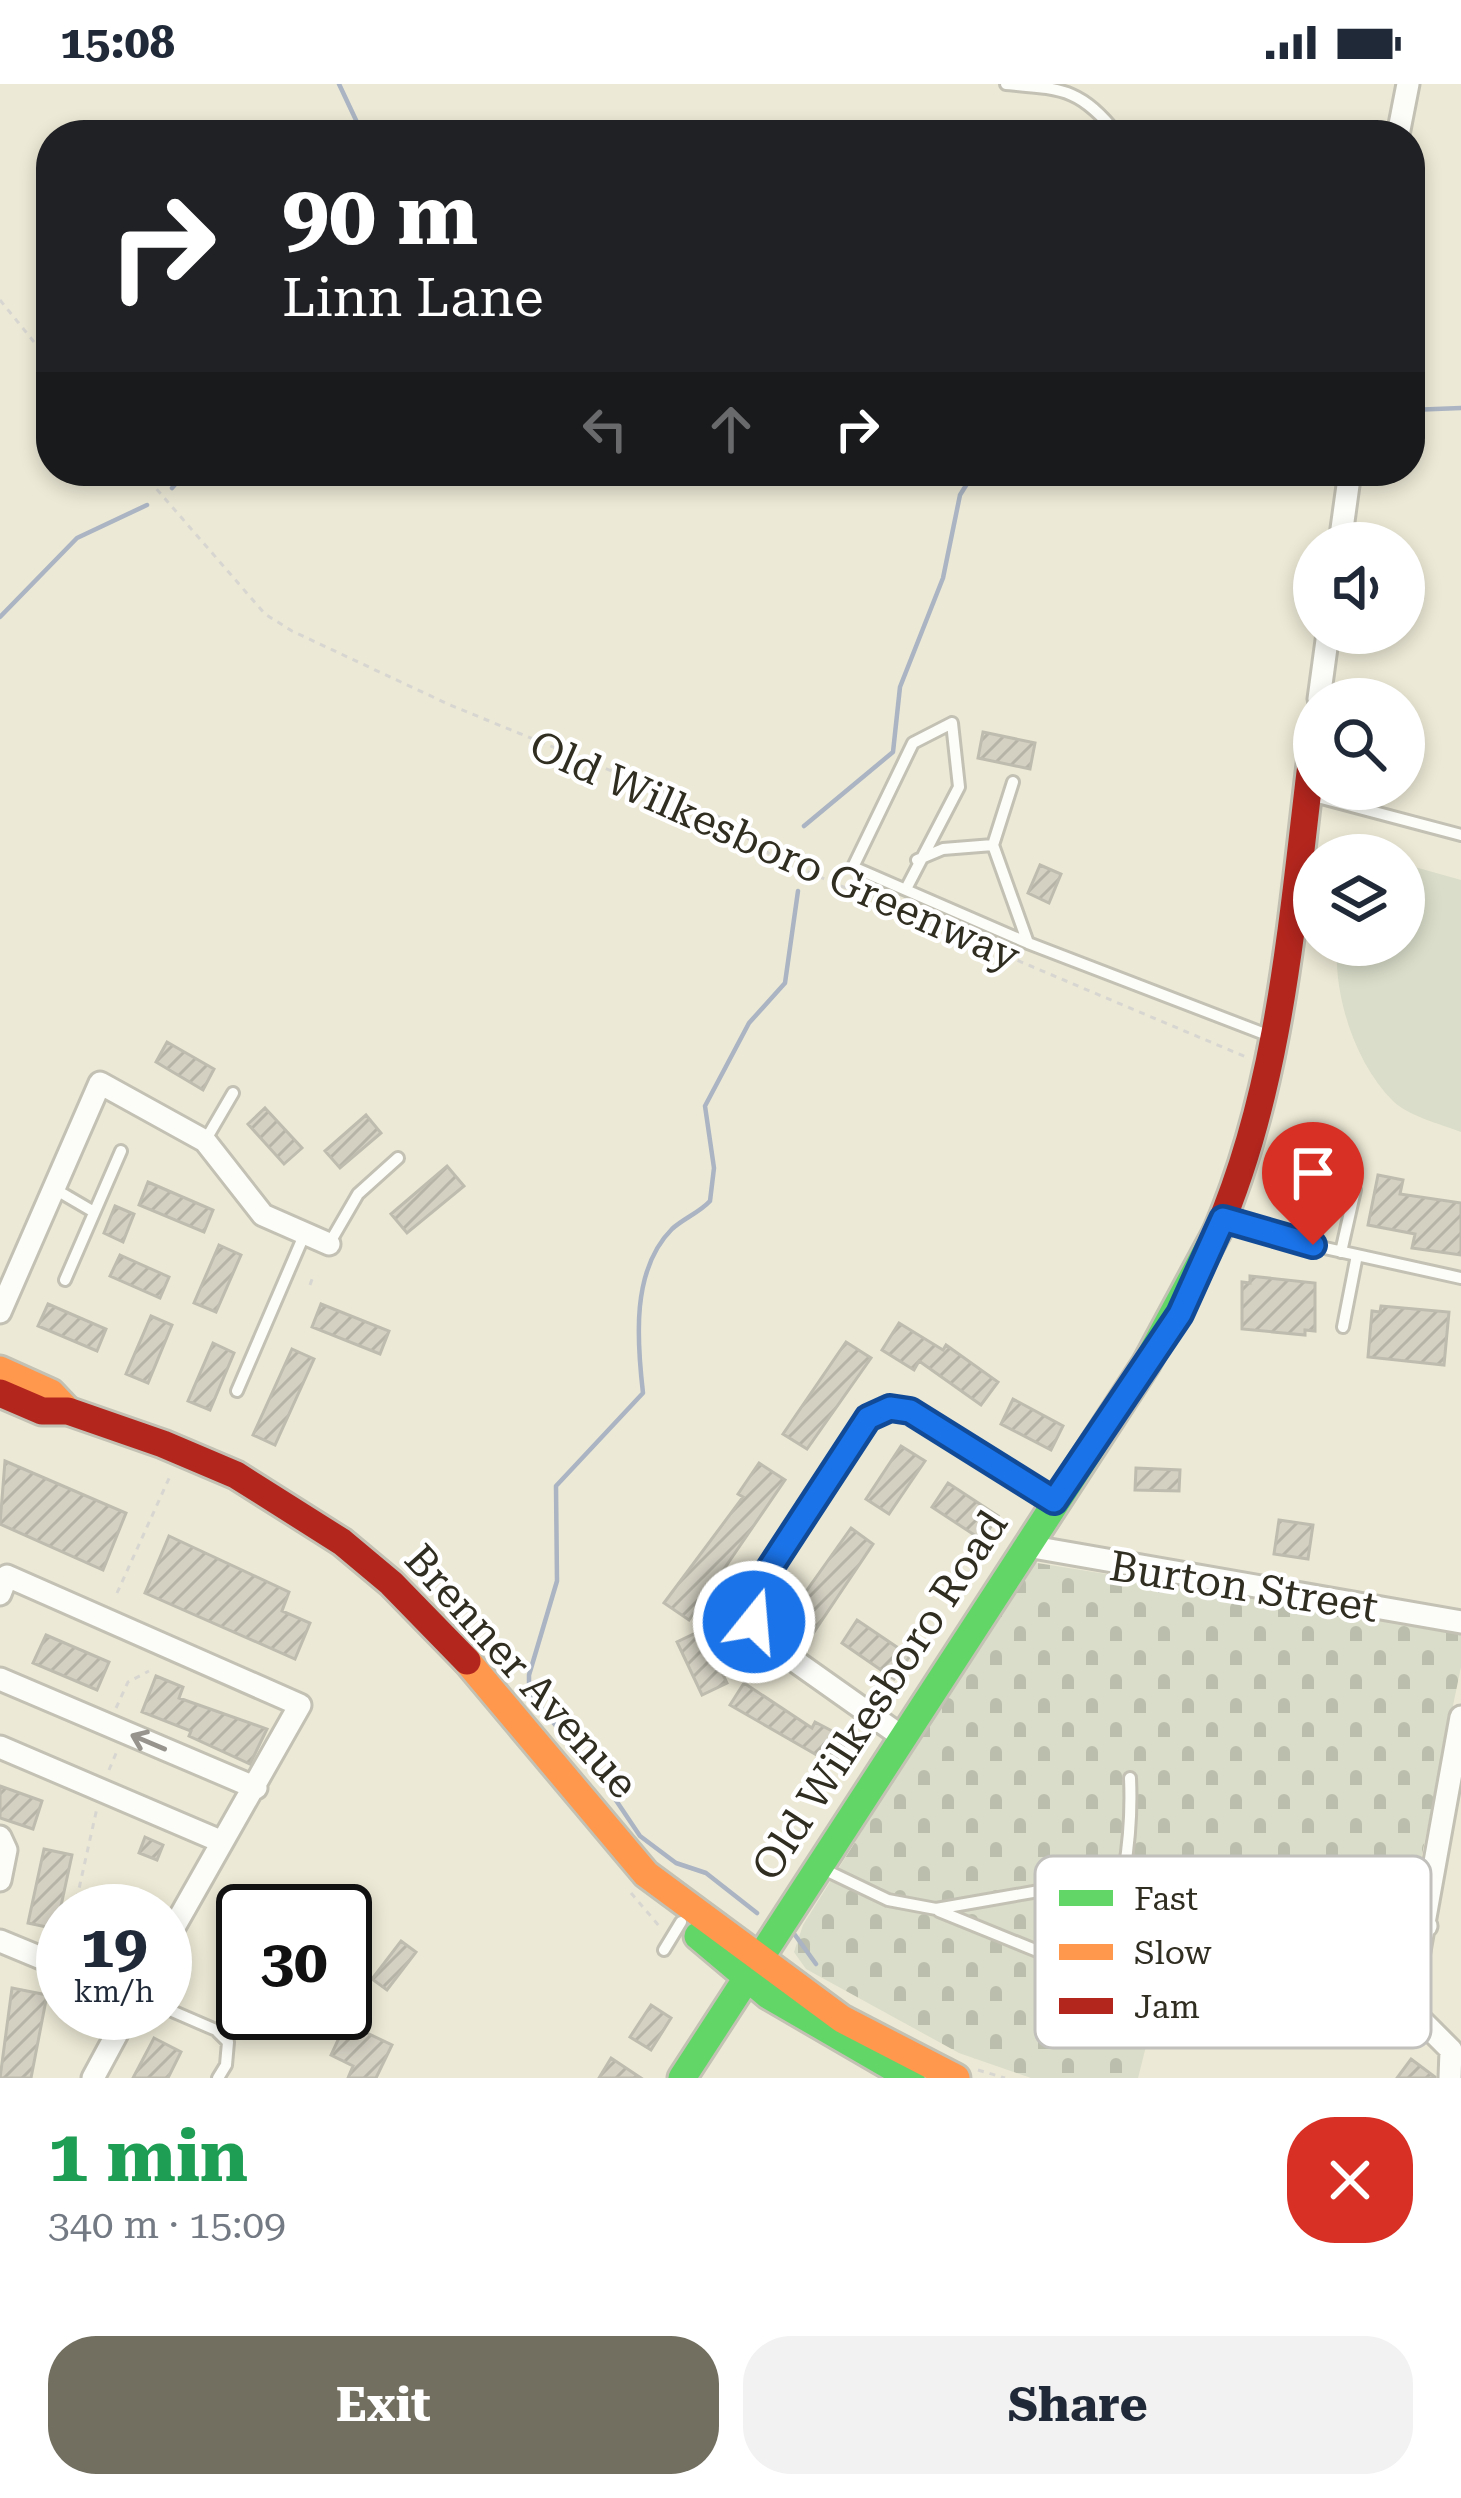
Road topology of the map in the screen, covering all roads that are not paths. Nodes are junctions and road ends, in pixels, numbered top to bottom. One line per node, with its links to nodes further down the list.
1 (1006, 84): 3 (lane)
2 (1408, 84): 4 (street)
3 (1106, 120)
4 (1401, 120)
5 (1347, 486): 6 (street)
6 (1343, 522)
7 (1013, 782): 11 (lane)
8 (1305, 810): 15 (street, Old Wilkesboro Road)
9 (1366, 810): 10 (lane)
10 (1461, 836)
11 (993, 845): 12 (lane); 14 (lane)
12 (917, 860): 13 (lane); 13 (lane)
13 (907, 887): 14 (lane)
14 (1028, 943): 15 (lane)
15 (1270, 1036): 23 (street, Old Wilkesboro Road)
16 (233, 1093): 17 (lane)
17 (205, 1142): 21 (street); 24 (street)
18 (121, 1151): 22 (lane)
19 (398, 1158): 25 (lane)
20 (1291, 1176): 26 (lane)
21 (53, 1188): 22 (lane); 30 (street)
22 (94, 1212): 29 (lane)
23 (1223, 1219): 26 (lane); 36 (street, Old Wilkesboro Road)
24 (305, 1233): 25 (street); 33 (lane)
25 (329, 1244)
26 (1341, 1252): 27 (lane)
27 (1357, 1255): 28 (lane); 31 (lane)
28 (1461, 1278)
29 (65, 1280)
30 (0, 1312)
31 (1343, 1327)
32 (0, 1370): 35 (street, Brenner Avenue)
33 (237, 1390)
34 (0, 1393): 35 (street, Brenner Avenue)
35 (68, 1411): 51 (street, Brenner Avenue)
36 (1054, 1501): 37 (street, Old Wilkesboro Road); 42 (street)
37 (1028, 1546): 39 (street, Burton Street); 42 (street, Old Wilkesboro Road)
38 (0, 1594): 45 (street)
39 (1461, 1622)
40 (0, 1678): 45 (street, one-way to 40)
41 (1461, 1717): 54 (street)
42 (901, 1736): 49 (street, Old Wilkesboro Road)
43 (0, 1747): 47 (street)
44 (1130, 1778): 48 (lane)
45 (256, 1788): 47 (street)
46 (0, 1837): 50 (street)
47 (220, 1841): 53 (street)
48 (1126, 1856)
49 (816, 1866): 55 (lane); 61 (street, Old Wilkesboro Road)
50 (0, 1880)
51 (639, 1884): 56 (street, Brenner Avenue); 61 (street, Brenner Avenue)
52 (1035, 1892): 55 (lane)
53 (192, 1893)
54 (1431, 1896)
55 (936, 1909): 59 (lane)
56 (677, 1929): 58 (lane); 61 (street, Brenner Avenue)
57 (0, 1941): 60 (street)
58 (664, 1950)
59 (1035, 1950)
60 (36, 1956)
61 (751, 1969): 67 (street, Old Wilkesboro Road); 68 (street, Brenner Avenue); 69 (street, Brenner Avenue)
62 (192, 2020): 66 (lane)
63 (1431, 2030): 70 (street)
64 (113, 2040): 65 (street)
65 (93, 2078)
66 (218, 2078)
67 (682, 2078)
68 (910, 2078)
69 (956, 2078)
70 (1450, 2078)

